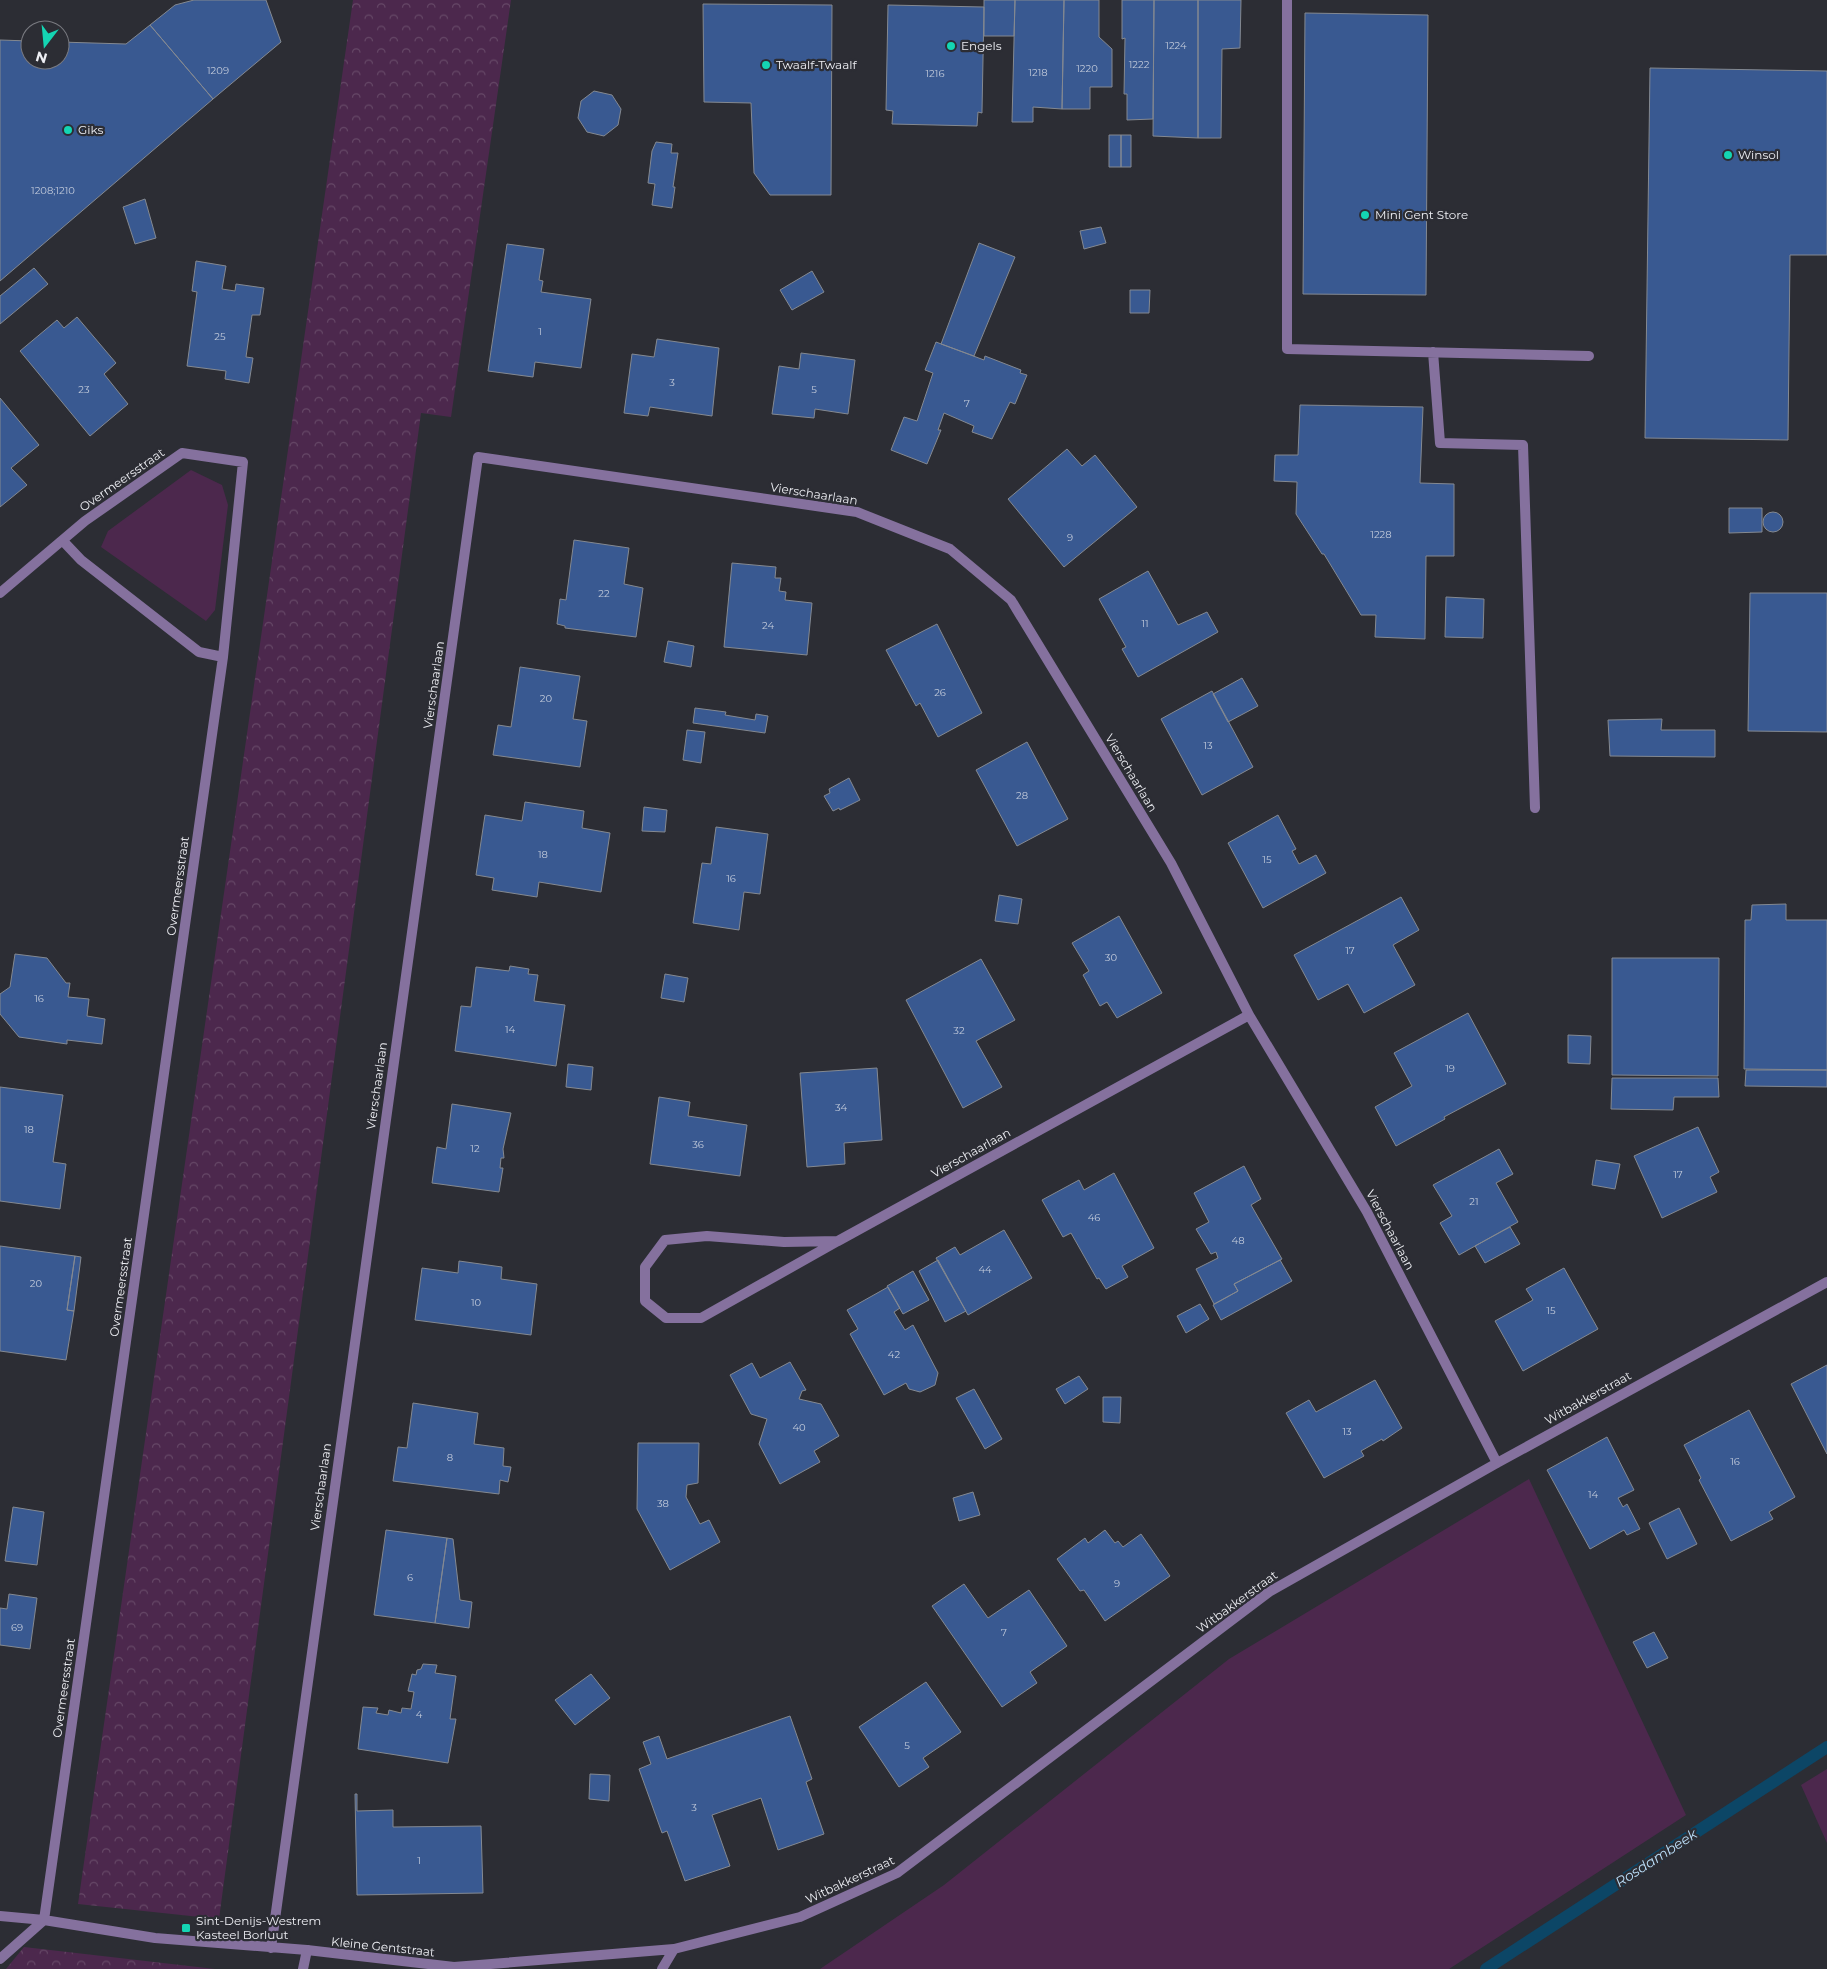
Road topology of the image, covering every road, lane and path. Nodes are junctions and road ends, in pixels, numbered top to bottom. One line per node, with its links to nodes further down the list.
1 (1287, 0): 2 (street)
2 (1433, 352): 3 (street); 7 (street)
3 (1589, 356)
4 (63, 541): 5 (street, Overmeersstraat); 6 (street); 6 (street, Overmeersstraat)
5 (0, 593)
6 (223, 658): 13 (street, Overmeersstraat)
7 (1536, 808)
8 (1249, 1015): 9 (street, Vierschaarlaan); 11 (street, Vierschaarlaan); 14 (street, Vierschaarlaan)
9 (838, 1241): 9 (street, Vierschaarlaan)
10 (1827, 1282): 11 (street, Witbakkerstraat)
11 (1497, 1463): 15 (street, Witbakkerstraat)
12 (0, 1916): 13 (street, Kleine Gentstraat)
13 (44, 1920): 14 (street, Kleine Gentstraat); 17 (street)
14 (271, 1948): 16 (street, Kleine Gentstraat)
15 (674, 1949): 18 (street, Kleine Gentstraat); 20 (street)
16 (307, 1950): 18 (street, Kleine Gentstraat); 19 (street)
17 (0, 1959)
18 (455, 1968)
19 (303, 1969)
20 (662, 1969)

